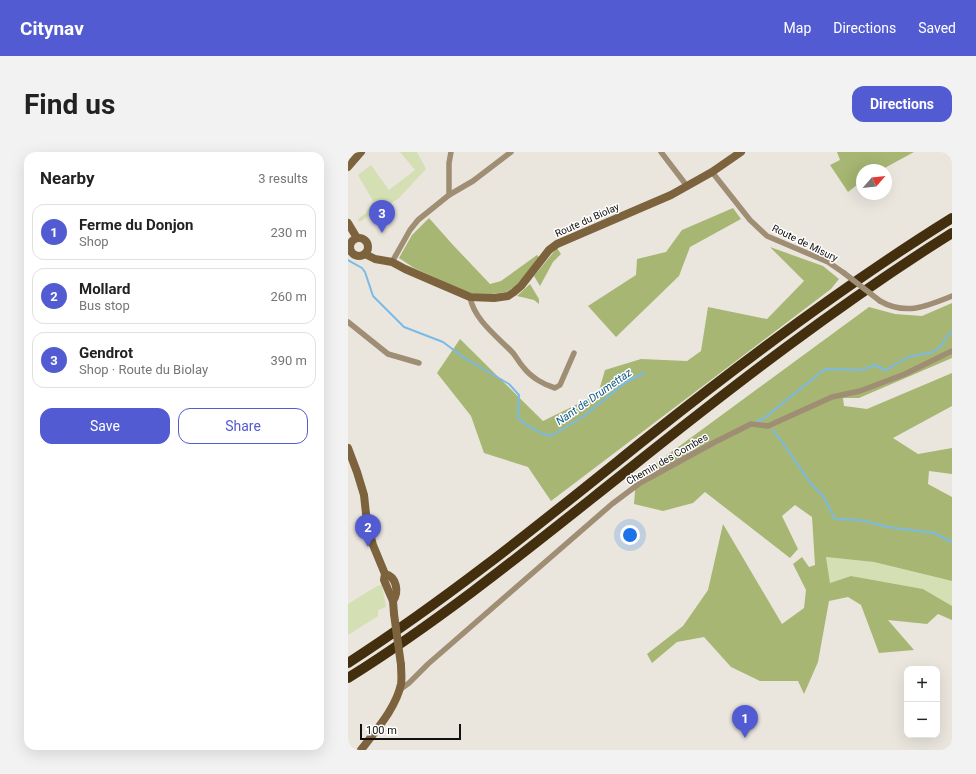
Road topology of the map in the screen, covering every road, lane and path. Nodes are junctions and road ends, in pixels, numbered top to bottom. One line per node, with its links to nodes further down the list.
1 (361, 152): 6 (street)
2 (451, 152): 9 (street)
3 (511, 152): 9 (street)
4 (661, 152): 8 (street)
5 (741, 152): 7 (street, Route du Biolay)
6 (348, 167)
7 (712, 172): 8 (street, Route du Biolay); 17 (street, Route de Misury, bridge)
8 (688, 186): 18 (street, Route du Biolay)
9 (448, 195): 16 (street)
10 (952, 218): 24 (highway)
11 (350, 225): 13 (street)
12 (952, 233): 25 (highway)
13 (355, 238): 14 (street); 15 (street)
14 (349, 252): 15 (street)
15 (366, 252): 16 (street, Route du Biolay)
16 (388, 261): 18 (street, Route du Biolay)
17 (952, 296)
18 (470, 297): 21 (street)
19 (348, 322): 22 (street)
20 (952, 351): 26 (street, Chemin des Combes)
21 (574, 353)
22 (419, 364)
23 (348, 448): 26 (street, bridge)
24 (348, 663)
25 (348, 678)
26 (398, 691): 27 (street)
27 (361, 750)

